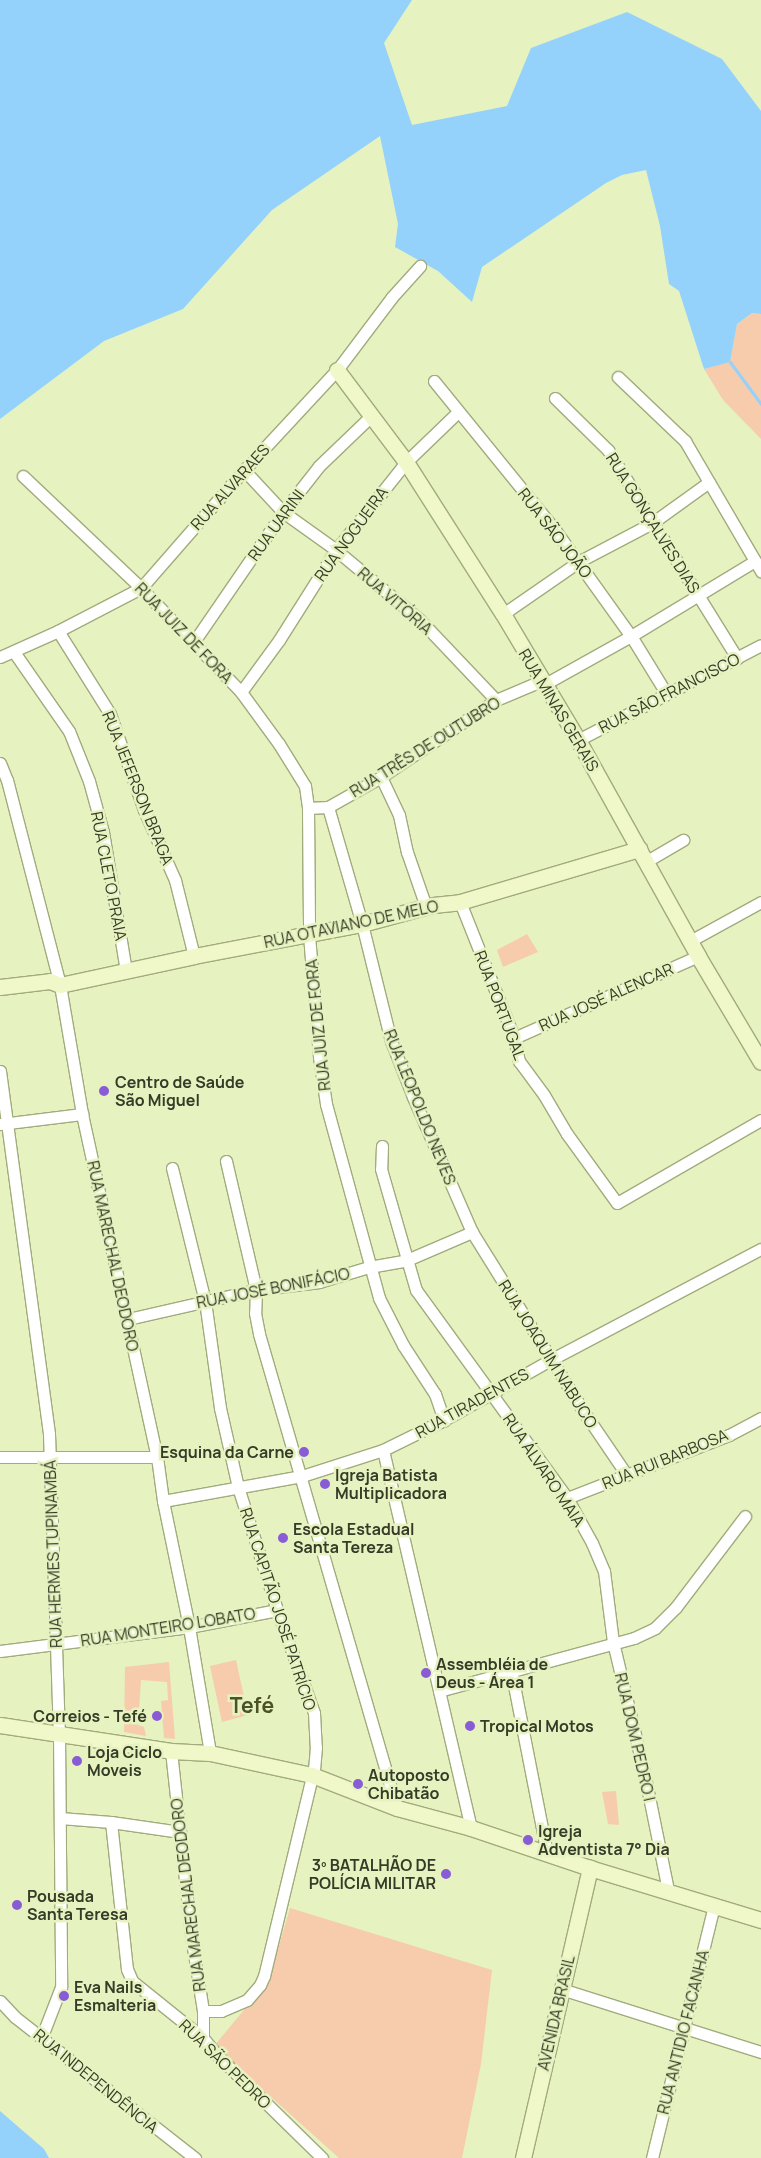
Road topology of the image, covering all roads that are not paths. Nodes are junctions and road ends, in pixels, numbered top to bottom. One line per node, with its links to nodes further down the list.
1 (420, 266): 2 (street, RUA ALVARAES)
2 (337, 370): 7 (street, RUA MINAS GERAIS); 9 (street, RUA ALVARAES)
3 (618, 377): 11 (street)
4 (434, 381): 6 (street, RUA SÃO JOÃO)
5 (555, 398): 13 (street, RUA GONÇALVES DIAS)
6 (458, 412): 8 (street, RUA NOGUEIRA); 15 (street, RUA SÃO JOÃO)
7 (370, 417): 8 (street, RUA MINAS GERAIS); 12 (street, RUA UARINI)
8 (406, 462): 14 (street, RUA NOGUEIRA); 19 (street, RUA MINAS GERAIS)
9 (244, 470): 12 (street, RUA VITÓRIA); 17 (street, RUA ALVARAES)
10 (23, 476): 17 (street, RUA JUIZ DE FORA)
11 (709, 482): 13 (street); 16 (street)
12 (283, 512): 14 (street, RUA VITÓRIA); 22 (street, RUA UARINI)
13 (652, 523): 15 (street); 18 (street, RUA GONÇALVES DIAS)
14 (336, 550): 28 (street, RUA NOGUEIRA); 30 (street, RUA VITÓRIA)
15 (578, 562): 19 (street); 21 (street, RUA SÃO JOÃO)
16 (758, 566): 18 (street, RUA TRÊS DE OUTUBRO)
17 (141, 588): 20 (street, RUA ALVARAES); 22 (street, RUA JUIZ DE FORA)
18 (699, 595): 21 (street, RUA TRÊS DE OUTUBRO); 26 (street, RUA GONÇALVES DIAS)
19 (503, 614): 27 (street, RUA MINAS GERAIS)
20 (58, 631): 24 (street, RUA ALVARAES); 44 (street, RUA JEFERSON BRAGA)
21 (631, 636): 27 (street, RUA TRÊS DE OUTUBRO); 29 (street, RUA SÃO JOÃO)
22 (193, 643): 28 (street, RUA JUIZ DE FORA)
23 (761, 645): 26 (street, RUA SÃO FRANCISCO)
24 (14, 652): 25 (street, RUA ALVARAES); 46 (street, RUA CLETO PRAIA)
25 (0, 657)
26 (737, 658): 29 (street, RUA SÃO FRANCISCO)
27 (543, 682): 30 (street, RUA TRÊS DE OUTUBRO); 31 (street, RUA MINAS GERAIS)
28 (241, 692): 35 (street, RUA JUIZ DE FORA)
29 (666, 693): 31 (street, RUA SÃO FRANCISCO)
30 (496, 700): 33 (street, RUA TRÊS DE OUTUBRO)
31 (578, 740): 37 (street, RUA MINAS GERAIS)
32 (0, 763): 47 (street, RUA MARECHAL DEODORO)
33 (381, 777): 34 (street, RUA TRÊS DE OUTUBRO); 40 (street)
34 (328, 807): 35 (street, RUA TRÊS DE OUTUBRO); 41 (street, RUA LEOPOLDO NEVES)
35 (308, 808): 42 (street, RUA JUIZ DE FORA)
36 (683, 840): 37 (street)
37 (643, 855): 38 (street, RUA OTAVIANO DE MELO); 43 (street, RUA MINAS GERAIS)
38 (460, 902): 40 (street, RUA OTAVIANO DE MELO); 49 (street, RUA PORTUGAL)
39 (761, 902): 43 (street)
40 (426, 907): 41 (street, RUA OTAVIANO DE MELO)
41 (362, 924): 42 (street, RUA OTAVIANO DE MELO); 58 (street, RUA LEOPOLDO NEVES)
42 (309, 935): 44 (street, RUA OTAVIANO DE MELO); 61 (street, RUA JUIZ DE FORA)
43 (690, 941): 45 (street, RUA MINAS GERAIS)
44 (194, 956): 46 (street, RUA OTAVIANO DE MELO)
45 (698, 956): 49 (street, RUA JOSÉ ALENCAR); 50 (street, RUA MINAS GERAIS)
46 (126, 972): 47 (street, RUA OTAVIANO DE MELO)
47 (60, 985): 48 (street, RUA OTAVIANO DE MELO); 52 (street, RUA MARECHAL DEODORO)
48 (0, 987)
49 (514, 1038): 53 (street, RUA PORTUGAL)
50 (761, 1062)
51 (0, 1071): 54 (street, RUA HERMES TUPINAMBÁ)
52 (82, 1114): 54 (street); 64 (street, RUA MARECHAL DEODORO)
53 (761, 1120)
54 (3, 1124): 72 (street, RUA HERMES TUPINAMBÁ)
55 (382, 1146): 60 (street, RUA ÁLVARO MAIA)
56 (226, 1161): 62 (street)
57 (172, 1168): 63 (street, RUA CAPITÃO JOSÉ PATRÍCIO)
58 (472, 1232): 60 (street, RUA JOSÉ BONIFÁCIO); 65 (street, RUA JOAQUIM NABUCO)
59 (761, 1249): 65 (street, RUA TIRADENTES)
60 (407, 1260): 61 (street, RUA JOSÉ BONIFÁCIO); 66 (street, RUA ÁLVARO MAIA)
61 (369, 1267): 62 (street, RUA JOSÉ BONIFÁCIO); 68 (street, RUA JUIZ DE FORA)
62 (256, 1290): 63 (street, RUA JOSÉ BONIFÁCIO); 74 (street)
63 (205, 1300): 64 (street, RUA JOSÉ BONIFÁCIO); 75 (street, RUA CAPITÃO JOSÉ PATRÍCIO)
64 (128, 1319): 71 (street, RUA MARECHAL DEODORO)
65 (552, 1359): 66 (street, RUA TIRADENTES); 73 (street, RUA JOAQUIM NABUCO)
66 (492, 1394): 68 (street, RUA TIRADENTES); 76 (street, RUA ÁLVARO MAIA)
67 (761, 1418): 73 (street, RUA RUI BARBOSA)
68 (444, 1420): 69 (street, RUA TIRADENTES)
69 (383, 1450): 74 (street, RUA TIRADENTES); 85 (street)
70 (0, 1456): 72 (street)
71 (157, 1457): 72 (street); 77 (street, RUA MARECHAL DEODORO)
72 (49, 1458): 82 (street, RUA HERMES TUPINAMBÁ)
73 (626, 1474): 76 (street, RUA RUI BARBOSA)
74 (302, 1476): 75 (street, RUA TIRADENTES); 91 (street)
75 (238, 1487): 77 (street, RUA TIRADENTES); 79 (street, RUA CAPITÃO JOSÉ PATRÍCIO)
76 (567, 1498): 81 (street, RUA ÁLVARO MAIA)
77 (163, 1502): 80 (street, RUA MARECHAL DEODORO)
78 (745, 1516): 81 (street)
79 (276, 1610): 80 (street, RUA MONTEIRO LOBATO); 90 (street, RUA CAPITÃO JOSÉ PATRÍCIO)
80 (189, 1627): 82 (street, RUA MONTEIRO LOBATO); 89 (street, RUA MARECHAL DEODORO)
81 (613, 1642): 84 (street); 98 (street, RUA DOM PEDRO I)
82 (57, 1644): 83 (street, RUA MONTEIRO LOBATO); 87 (street, RUA HERMES TUPINAMBÁ)
83 (0, 1651)
84 (511, 1670): 85 (street); 96 (street)
85 (438, 1691): 94 (street)
86 (0, 1724): 87 (street)
87 (59, 1733): 88 (street); 92 (street, RUA HERMES TUPINAMBÁ)
88 (171, 1751): 89 (street); 95 (street, RUA MARECHAL DEODORO)
89 (210, 1753): 90 (street)
90 (312, 1774): 91 (street); 103 (street, RUA CAPITÃO JOSÉ PATRÍCIO)
91 (397, 1808): 94 (street)
92 (60, 1818): 93 (street); 105 (street, RUA HERMES TUPINAMBÁ)
93 (111, 1822): 95 (street); 106 (street, RUA SÃO PEDRO)
94 (471, 1828): 96 (street)
95 (180, 1832): 103 (street, RUA MARECHAL DEODORO)
96 (547, 1854): 97 (street)
97 (590, 1868): 98 (street); 101 (street, AVENIDA BRASIL)
98 (668, 1890): 99 (street)
99 (714, 1906): 100 (street); 104 (street, RUA ANTIDIO FACANHA)
100 (761, 1920)
101 (561, 1989): 104 (street); 110 (street, AVENIDA BRASIL)
102 (0, 2001): 105 (street, RUA INDEPENDÊNCIA)
103 (203, 2011): 106 (street, RUA MARECHAL DEODORO)
104 (685, 2027): 107 (street); 111 (street, RUA ANTIDIO FACANHA)
105 (42, 2036): 108 (street, RUA INDEPENDÊNCIA)
106 (203, 2038): 109 (street, RUA SÃO PEDRO)
107 (761, 2052)
108 (195, 2158)
109 (322, 2158)
110 (523, 2158)
111 (652, 2158)

